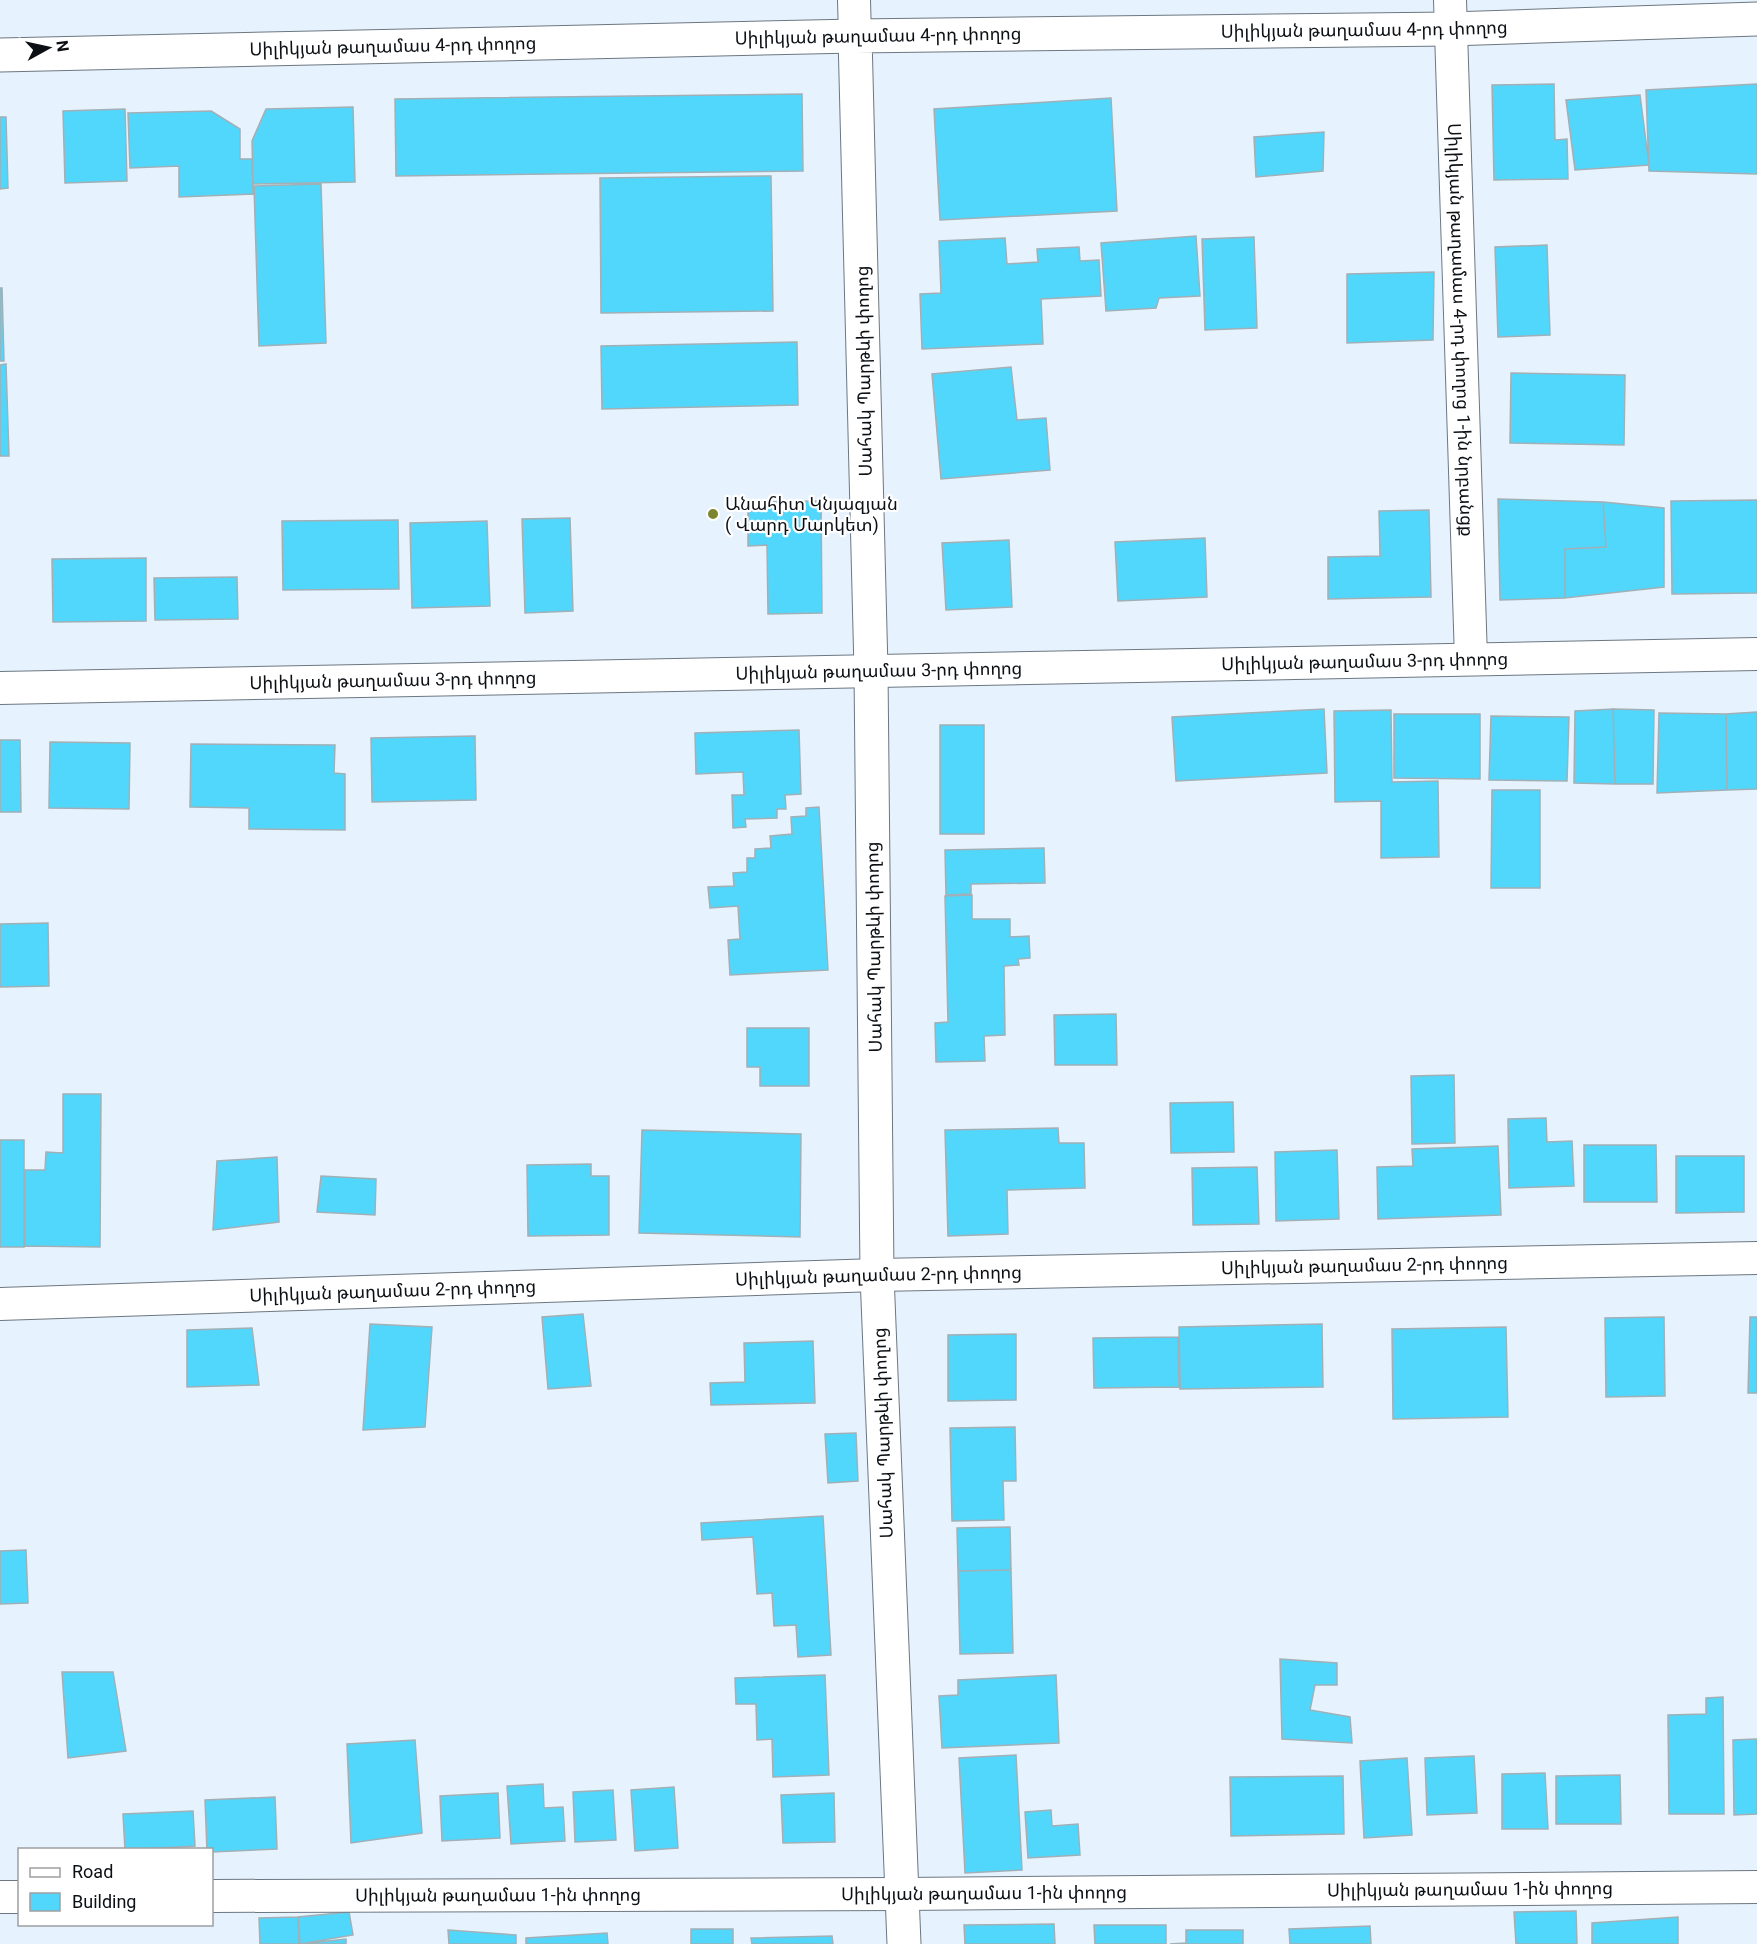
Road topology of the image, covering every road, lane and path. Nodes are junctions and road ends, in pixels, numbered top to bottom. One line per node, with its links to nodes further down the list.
1 (854, 0): 4 (street, Սահակ Պարթևի փողոց)
2 (1450, 14): 3 (main road, Սիլիկյան թաղամաս 4-րդ փողոց); 4 (main road, Սիլիկյան թաղամաս 4-րդ փողոց); 7 (street, Սիլիկյան թաղամաս 4-րդ փողոց 1-ին նրբանցք)
3 (1757, 20)
4 (855, 36): 5 (main road, Սիլիկյան թաղամաս 4-րդ փողոց); 8 (main road, Սահակ Պարթևի փողոց)
5 (0, 55)
6 (1757, 654): 7 (street, Սիլիկյան թաղամաս 3-րդ փողոց)
7 (1471, 659): 8 (street, Սիլիկյան թաղամաս 3-րդ փողոց)
8 (871, 670): 9 (street, Սիլիկյան թաղամաս 3-րդ փողոց); 11 (main road, Սահակ Պարթևի փողոց)
9 (0, 688)
10 (1757, 1258): 11 (street, Սիլիկյան թաղամաս 2-րդ փողոց)
11 (877, 1275): 12 (street, Սիլիկյան թաղամաս 2-րդ փողոց); 14 (main road, Սահակ Պարթևի փողոց)
12 (0, 1304)
13 (1757, 1887): 14 (street, Սիլիկյան թաղամաս 1-ին փողոց)
14 (901, 1894): 15 (street, Սիլիկյան թաղամաս 1-ին փողոց); 18 (main road, Սահակ Պարթևի փողոց)
15 (213, 1896)
16 (0, 1897): 17 (street)
17 (18, 1897)
18 (904, 1944)

